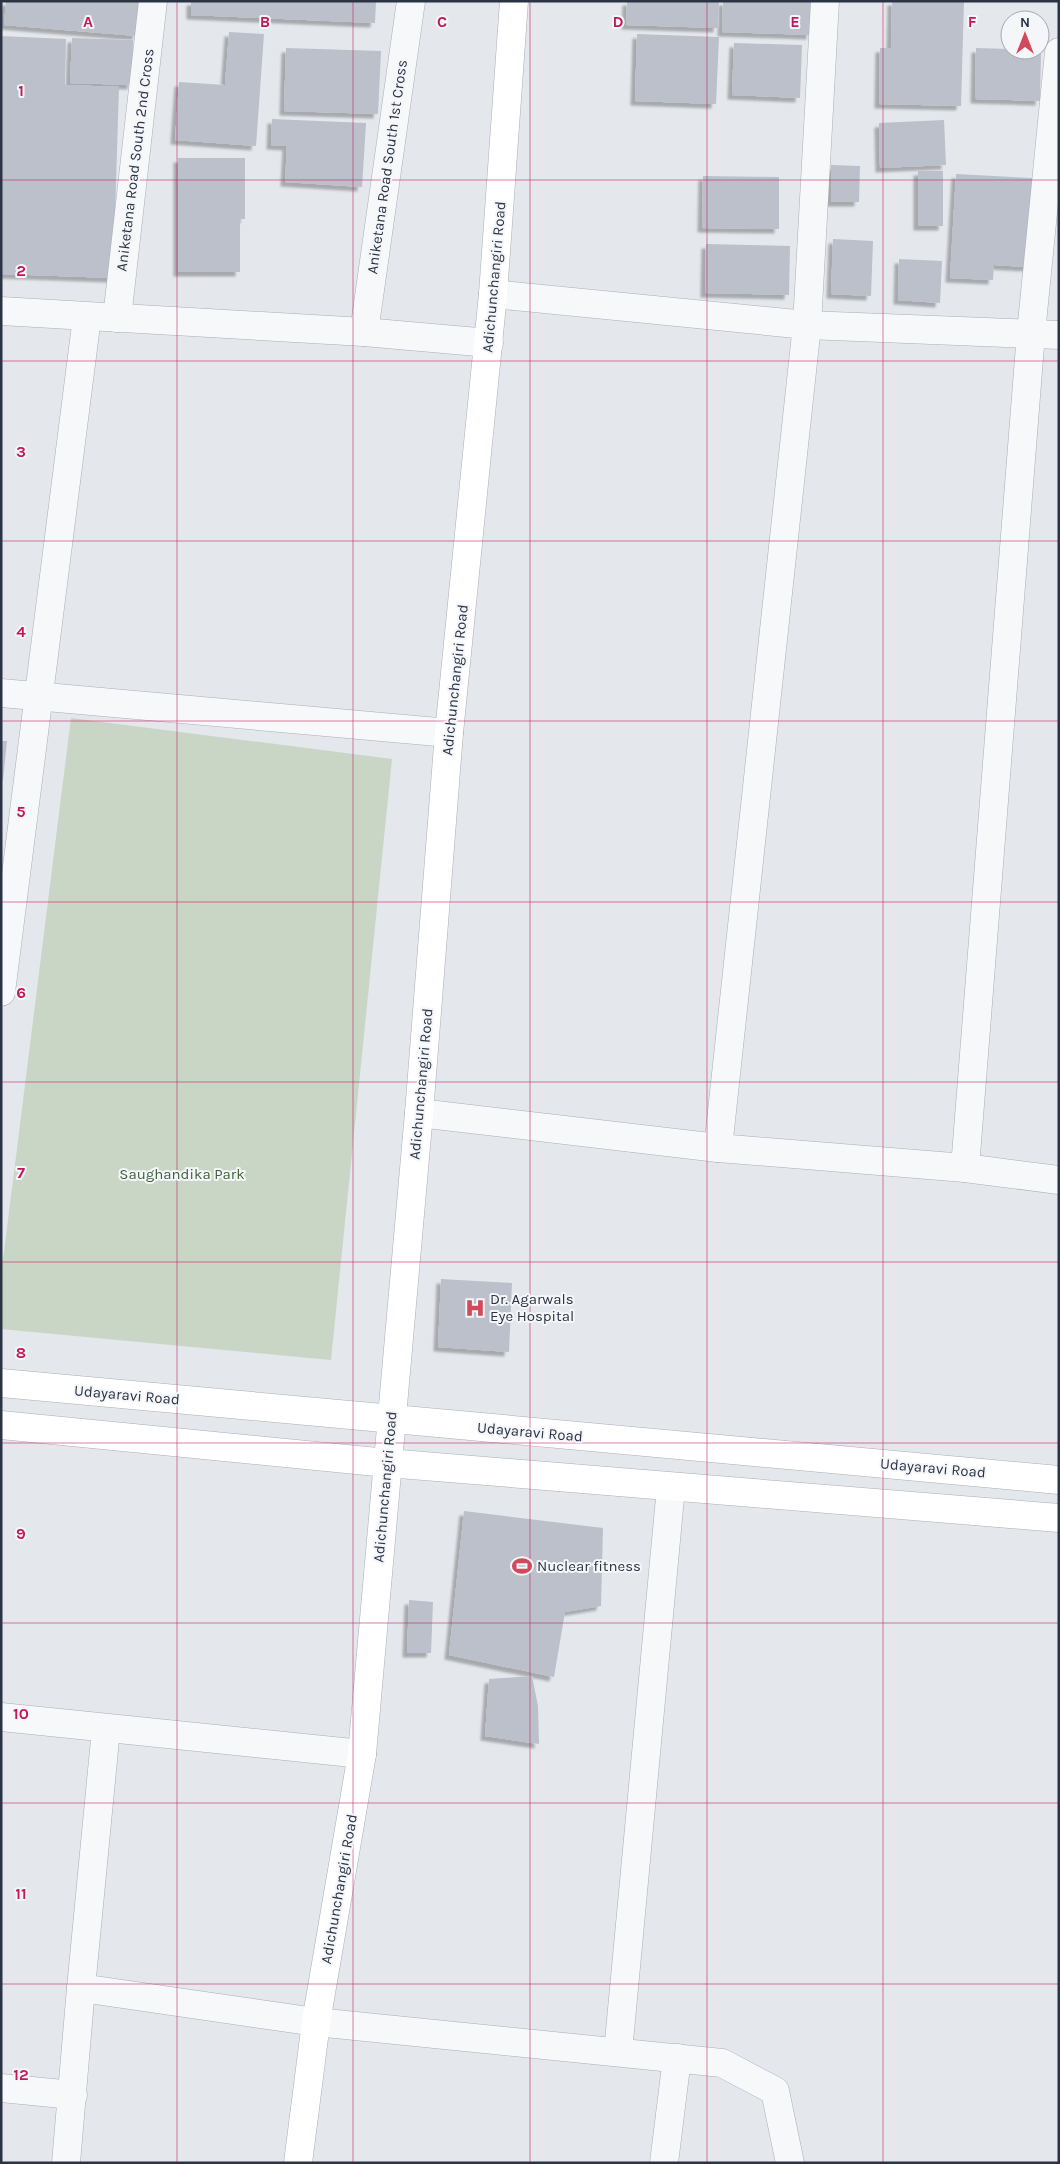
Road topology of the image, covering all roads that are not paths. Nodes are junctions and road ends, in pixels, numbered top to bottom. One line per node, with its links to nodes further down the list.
1 (153, 1): 9 (street, Aniketana Road South 2nd Cross)
2 (411, 1): 11 (street, Aniketana Road South 1st Cross)
3 (514, 1): 6 (street, Adichunchangiri Road)
4 (825, 1): 10 (street)
5 (1059, 52): 12 (street)
6 (493, 294): 10 (street); 14 (street, Adichunchangiri Road)
7 (1, 311): 8 (street)
8 (87, 317): 9 (street); 16 (street)
9 (117, 318): 11 (street)
10 (807, 324): 12 (street); 20 (street)
11 (364, 332): 14 (street)
12 (1031, 333): 13 (street); 21 (street)
13 (1059, 335)
14 (488, 343): 17 (street, Adichunchangiri Road)
15 (1, 693): 16 (street)
16 (39, 697): 17 (street); 18 (street)
17 (450, 733): 19 (street, Adichunchangiri Road)
18 (1, 992)
19 (419, 1113): 20 (street); 24 (street, Adichunchangiri Road)
20 (718, 1148): 21 (street)
21 (964, 1168): 22 (street)
22 (1059, 1180)
23 (1, 1383): 24 (street, Udayaravi Road)
24 (390, 1419): 26 (street, Adichunchangiri Road); 27 (street, Udayaravi Road)
25 (1, 1425): 26 (street)
26 (387, 1463): 28 (street); 32 (street, Adichunchangiri Road)
27 (1059, 1480)
28 (672, 1486): 29 (street); 35 (street)
29 (1059, 1518)
30 (1, 1717): 31 (street)
31 (106, 1729): 32 (street); 33 (street)
32 (362, 1754): 34 (street, Adichunchangiri Road)
33 (81, 1988): 34 (street); 38 (street)
34 (316, 2022): 35 (street); 40 (street, Adichunchangiri Road)
35 (618, 2052): 36 (street)
36 (677, 2058): 41 (street); 42 (street)
37 (1, 2088): 38 (street)
38 (74, 2095): 39 (street)
39 (66, 2163)
40 (298, 2163)
41 (664, 2163)
42 (790, 2163)

